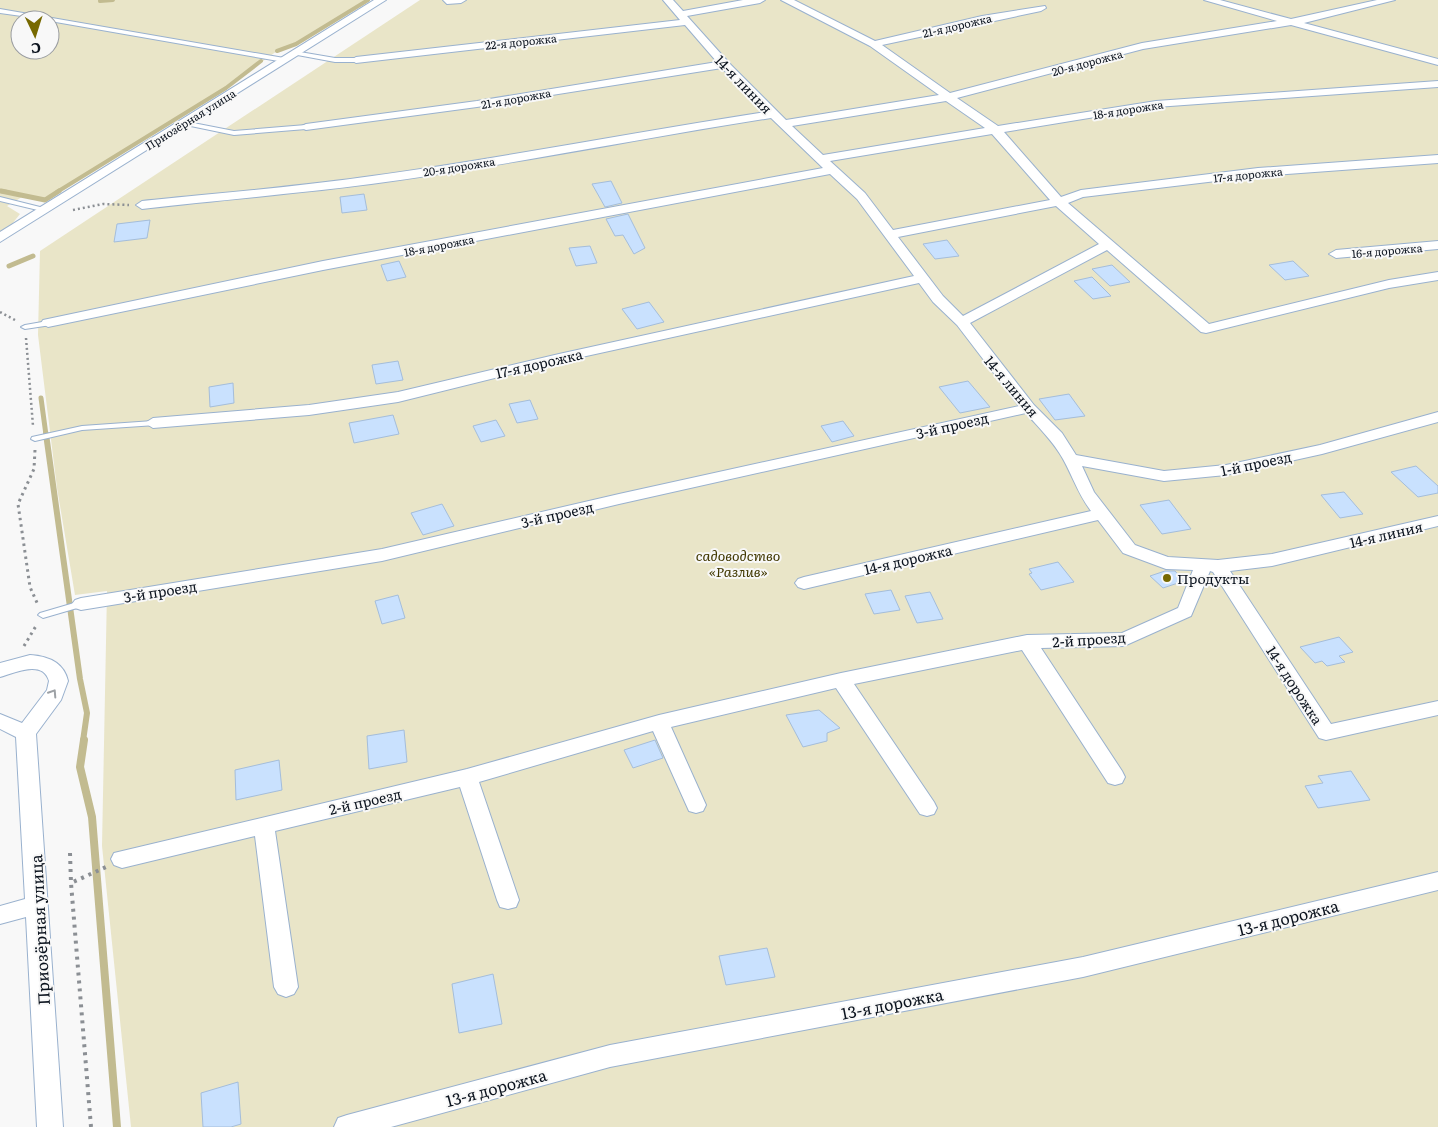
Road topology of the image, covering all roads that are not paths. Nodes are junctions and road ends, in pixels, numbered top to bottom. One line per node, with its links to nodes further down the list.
1 (381, 0): 15 (street, Приозёрная улица)
2 (461, 0): 8 (street)
3 (668, 0): 12 (street, 14-я линия)
4 (760, 0): 12 (street, 22-я дорожка)
5 (811, 0): 9 (street)
6 (1209, 0): 13 (street)
7 (1390, 0): 13 (street, 20-я дорожка)
8 (446, 1)
9 (790, 2): 14 (street)
10 (1041, 8): 14 (street, 21-я дорожка)
11 (0, 11): 15 (lane)
12 (684, 18): 16 (street, 22-я дорожка); 18 (street, 14-я линия)
13 (1293, 22): 17 (street); 20 (street, 20-я дорожка)
14 (874, 44): 20 (street)
15 (289, 57): 16 (lane); 22 (street, Приозёрная улица)
16 (356, 60)
17 (1437, 61)
18 (724, 64): 21 (street, 14-я линия); 23 (street, 21-я дорожка)
19 (1438, 84): 24 (street, 18-я дорожка)
20 (948, 96): 21 (street, 20-я дорожка); 24 (street)
21 (778, 119): 25 (street, 14-я линия); 30 (street, 20-я дорожка)
22 (183, 124): 23 (lane); 31 (street, Приозёрная улица)
23 (306, 127)
24 (995, 130): 25 (street, 18-я дорожка); 29 (street)
25 (820, 159): 27 (street, 14-я линия)
26 (1438, 159): 29 (street, 17-я дорожка)
27 (832, 170): 32 (street, 14-я линия); 40 (street, 18-я дорожка)
28 (0, 199): 31 (lane)
29 (1059, 202): 32 (street, 17-я дорожка); 34 (street)
30 (142, 205)
31 (46, 210): 33 (street, Приозёрная улица)
32 (891, 234): 38 (street, 14-я линия)
33 (0, 238)
34 (1109, 244): 37 (street); 39 (street)
35 (1438, 245): 36 (street, 16-я дорожка)
36 (1336, 254)
37 (1438, 276)
38 (922, 278): 39 (street, 14-я линия); 44 (street, 17-я дорожка)
39 (962, 322): 42 (street, 14-я линия)
40 (48, 323): 41 (lane)
41 (25, 327)
42 (1029, 408): 46 (street, 14-я линия); 51 (street, 3-й проезд)
43 (1438, 417): 46 (street, 1-й проезд)
44 (153, 423): 45 (lane)
45 (38, 439)
46 (1071, 459): 47 (street, 14-я линия)
47 (1100, 514): 49 (street, 14-я линия); 50 (street, 14-я дорожка)
48 (1438, 522): 49 (street, 14-я линия)
49 (1211, 566): 53 (street, 2-й проезд); 56 (street, 14-я дорожка)
50 (804, 583)
51 (81, 604): 52 (lane)
52 (43, 615)
53 (1027, 642): 55 (street, 2-й проезд); 61 (street, 2-й проезд)
54 (6, 667): 59 (street, one-way to 54)
55 (841, 680): 58 (street, 2-й проезд); 63 (street)
56 (1438, 708)
57 (0, 721): 59 (street)
58 (659, 722): 60 (street, 2-й проезд); 62 (street)
59 (26, 733): 68 (street, Приозёрная улица)
60 (467, 777): 64 (street, 2-й проезд); 67 (street)
61 (1115, 777)
62 (696, 805)
63 (927, 808)
64 (264, 825): 65 (street, 2-й проезд); 70 (street)
65 (122, 859)
66 (1438, 881): 72 (street, 13-я дорожка)
67 (508, 900)
68 (37, 905): 69 (street); 71 (street, Приозёрная улица)
69 (0, 915)
70 (286, 987)
71 (50, 1127)
72 (346, 1127)

